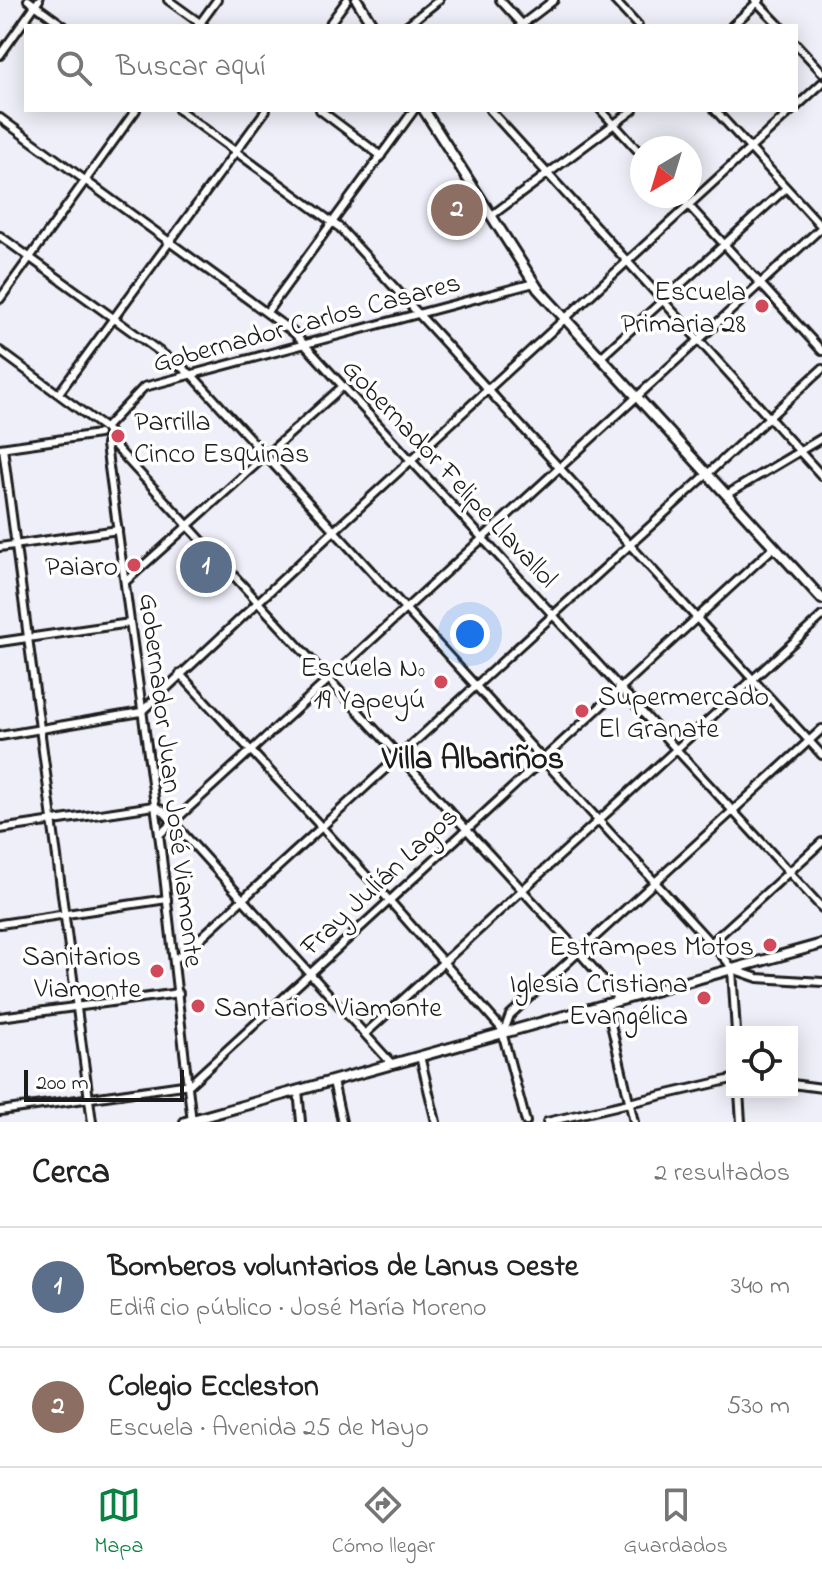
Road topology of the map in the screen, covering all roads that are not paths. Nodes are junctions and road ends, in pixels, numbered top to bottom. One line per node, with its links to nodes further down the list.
1 (28, 0): 11 (street)
2 (168, 0): 13 (street)
3 (217, 0): 14 (street)
4 (347, 0): 15 (street)
5 (357, 0): 16 (main road)
6 (439, 0): 17 (street)
7 (500, 0): 18 (street)
8 (554, 0): 19 (street)
9 (614, 0): 20 (street)
10 (757, 1): 21 (street); 22 (street)
11 (37, 3): 12 (street); 24 (street)
12 (62, 24)
13 (200, 24)
14 (202, 24)
15 (329, 24)
16 (372, 24)
17 (409, 24)
18 (521, 24)
19 (523, 24)
20 (636, 24)
21 (734, 24)
22 (778, 24)
23 (798, 46): 25 (street)
24 (0, 55)
25 (822, 72)
26 (822, 83): 27 (street)
27 (798, 104)
28 (135, 112): 46 (street)
29 (182, 112): 43 (street)
30 (265, 112): 43 (street)
31 (323, 112): 44 (street)
32 (413, 112): 44 (street)
33 (425, 112): 51 (main road)
34 (492, 112): 45 (street)
35 (603, 112): 40 (street)
36 (630, 112): 40 (street)
37 (717, 112): 42 (street)
38 (790, 112): 42 (street)
39 (0, 118): 46 (street, Gobernador Felipe Llavallol)
40 (614, 124): 41 (street); 45 (street)
41 (630, 142)
42 (750, 148): 47 (street); 48 (street)
43 (236, 152): 52 (street); 55 (street)
44 (381, 156): 52 (street)
45 (549, 174): 51 (street); 58 (street)
46 (86, 180): 55 (street, Gobernador Felipe Llavallol); 57 (street)
47 (786, 188): 53 (street); 56 (street)
48 (702, 194)
49 (687, 208): 58 (street)
50 (691, 208): 56 (street)
51 (491, 216): 59 (main road)
52 (332, 221): 63 (street); 64 (street)
53 (822, 227): 60 (street)
54 (0, 236): 57 (street)
55 (169, 241): 63 (street, Gobernador Felipe Llavallol); 65 (street)
56 (724, 245): 60 (street); 62 (street)
57 (30, 258): 61 (street); 65 (street)
58 (627, 261): 62 (street); 66 (street)
59 (534, 283): 64 (street, Gobernador Carlos Casares); 66 (main road)
60 (759, 283): 67 (street); 70 (street)
61 (0, 299)
62 (664, 301): 67 (street); 71 (street)
63 (267, 312): 68 (street, Gobernador Felipe Llavallol)
64 (417, 314): 68 (street, Gobernador Carlos Casares); 75 (street)
65 (114, 318): 73 (street); 76 (street)
66 (565, 319): 71 (main road); 75 (street)
67 (698, 339): 77 (street); 78 (street)
68 (303, 343): 73 (street, Gobernador Carlos Casares); 74 (street, Gobernador Felipe Llavallol)
69 (0, 351): 76 (street)
70 (822, 351)
71 (600, 358): 77 (main road)
72 (822, 369): 78 (street)
73 (192, 375): 79 (street, Gobernador Carlos Casares); 83 (street)
74 (342, 387): 83 (street); 84 (street, Gobernador Felipe Llavallol)
75 (487, 390): 84 (street); 85 (street)
76 (59, 393): 79 (street)
77 (634, 396): 85 (street); 86 (main road)
78 (769, 417): 82 (street); 86 (street)
79 (104, 432): 81 (street); 89 (street); 90 (street, Gobernador Juan José Viamonte)
80 (822, 438): 82 (street)
81 (2, 448): 93 (street)
82 (800, 452): 87 (street); 88 (street)
83 (264, 455): 89 (street); 91 (street)
84 (410, 461): 91 (street); 92 (street, Gobernador Felipe Llavallol)
85 (558, 468): 92 (street); 94 (street)
86 (706, 474): 88 (main road); 94 (street)
87 (822, 476)
88 (726, 495): 96 (main road)
89 (187, 526): 97 (street); 99 (street)
90 (118, 530): 93 (street); 97 (street, Gobernador Juan José Viamonte)
91 (334, 531): 99 (street); 100 (street)
92 (482, 538): 100 (street); 101 (street, Gobernador Felipe Llavallol)
93 (17, 545): 95 (street); 105 (street)
94 (630, 545): 101 (street); 103 (street)
95 (0, 547)
96 (774, 547): 98 (main road); 103 (street, Fray Julián Lagos)
97 (125, 582): 104 (street, Gobernador Juan José Viamonte)
98 (822, 599)
99 (258, 602): 107 (street); 108 (street)
100 (405, 609): 108 (street); 110 (street)
101 (553, 615): 110 (street); 111 (street, Gobernador Felipe Llavallol)
102 (822, 616): 109 (street)
103 (697, 618): 109 (street); 111 (street, Fray Julián Lagos)
104 (130, 623): 105 (street); 112 (street, Gobernador Juan José Viamonte)
105 (28, 638): 106 (street); 114 (street)
106 (0, 642)
107 (180, 674): 112 (street); 117 (street)
108 (329, 679): 117 (street); 119 (street)
109 (753, 679): 116 (street); 118 (street)
110 (476, 686): 119 (street); 121 (street)
111 (620, 688): 118 (street, Gobernador Felipe Llavallol); 121 (street, Fray Julián Lagos)
112 (141, 712): 114 (street); 122 (street, Gobernador Juan José Viamonte)
113 (822, 729): 116 (street)
114 (40, 730): 115 (street); 125 (street)
115 (0, 736)
116 (809, 741): 120 (street); 123 (street)
117 (250, 749): 126 (street); 127 (street)
118 (676, 749): 123 (street, Gobernador Felipe Llavallol); 124 (street)
119 (399, 755): 127 (street); 129 (street)
120 (822, 755)
121 (543, 759): 124 (street); 129 (street, Fray Julián Lagos)
122 (154, 806): 125 (street); 126 (street); 130 (street, Gobernador Juan José Viamonte)
123 (732, 810): 132 (street, Gobernador Felipe Llavallol); 133 (street)
124 (598, 820): 133 (street); 134 (street)
125 (53, 821): 128 (street); 139 (street)
126 (173, 822): 130 (street); 135 (street)
127 (321, 826): 135 (street); 137 (street)
128 (0, 829)
129 (467, 829): 134 (street); 137 (street, Fray Julián Lagos)
130 (159, 835): 136 (street, Gobernador Juan José Viamonte)
131 (822, 842): 132 (street)
132 (789, 872): 138 (street, Gobernador Felipe Llavallol); 141 (street)
133 (654, 881): 141 (street); 143 (street)
134 (522, 891): 143 (street); 145 (street)
135 (243, 898): 144 (street); 147 (street)
136 (167, 899): 139 (street); 144 (street, Gobernador Juan José Viamonte)
137 (388, 899): 145 (street); 147 (street, Fray Julián Lagos)
138 (822, 908)
139 (65, 914): 140 (street); 152 (street)
140 (0, 924)
141 (711, 943): 146 (street)
142 (822, 944): 146 (main road)
143 (579, 952): 150 (street); 156 (street)
144 (175, 959): 149 (street, Gobernador Juan José Viamonte)
145 (445, 961): 155 (street); 156 (street)
146 (732, 969): 148 (street); 150 (main road); 154 (street)
147 (311, 971): 155 (street); 161 (street, Fray Julián Lagos)
148 (822, 982)
149 (179, 993): 152 (street); 161 (street, Gobernador Juan José Viamonte)
150 (617, 999): 151 (main road)
151 (606, 1003): 156 (main road); 167 (street)
152 (77, 1006): 153 (street); 166 (street)
153 (0, 1017)
154 (736, 1026)
155 (366, 1033): 158 (street)
156 (503, 1033): 157 (main road); 174 (street)
157 (420, 1056): 158 (main road); 173 (street)
158 (392, 1064): 160 (main road)
159 (726, 1080): 167 (street)
160 (333, 1081): 164 (main road); 172 (street)
161 (190, 1084): 166 (street); 169 (street, Gobernador Juan José Viamonte)
162 (798, 1085): 163 (street)
163 (822, 1088)
164 (298, 1090): 169 (main road); 171 (street)
165 (739, 1098): 177 (street)
166 (89, 1099): 168 (street); 170 (street)
167 (629, 1103): 175 (street); 176 (street)
168 (0, 1111)
169 (190, 1121)
170 (92, 1122)
171 (301, 1122)
172 (342, 1122)
173 (436, 1122)
174 (526, 1122)
175 (547, 1122)
176 (634, 1122)
177 (741, 1122)

